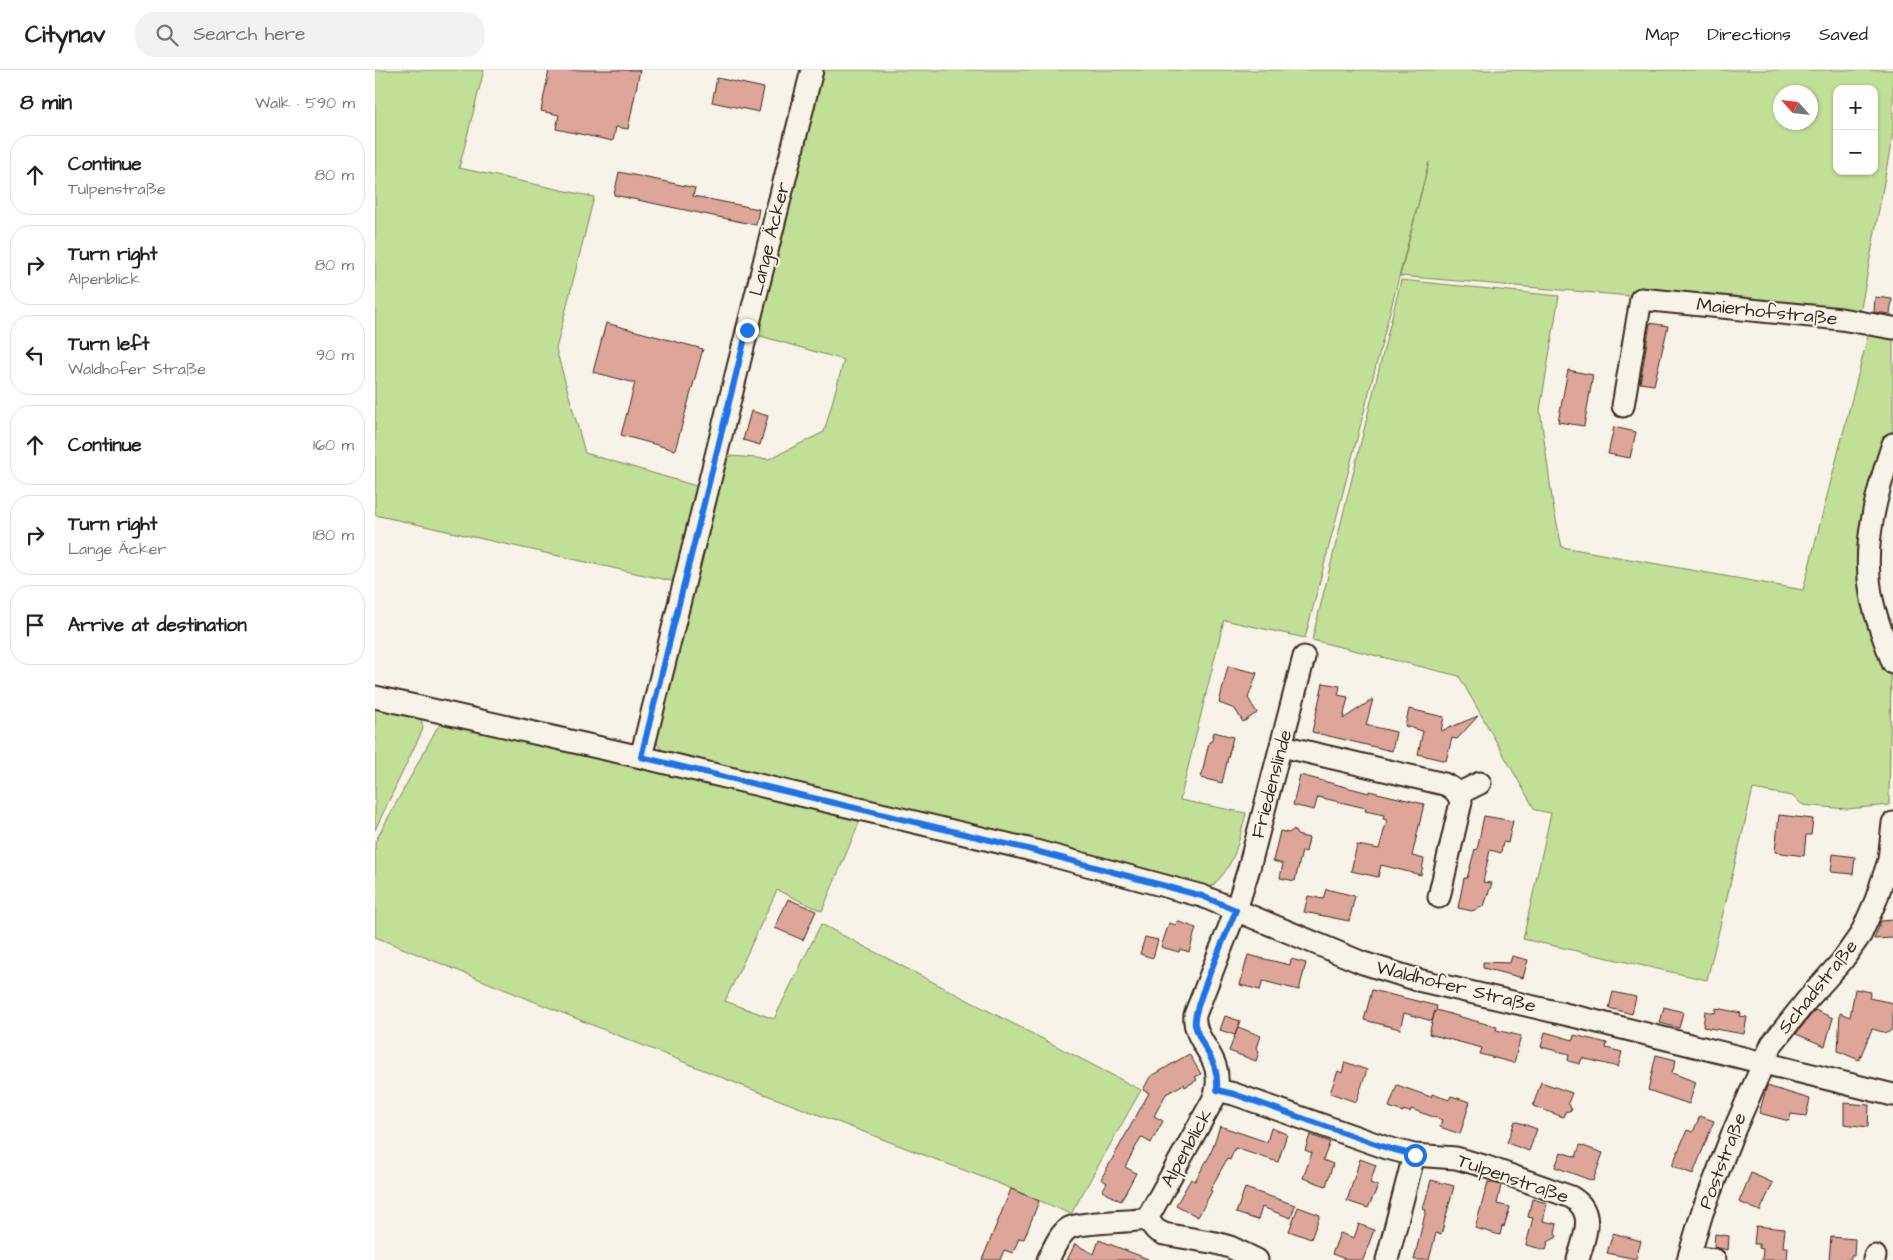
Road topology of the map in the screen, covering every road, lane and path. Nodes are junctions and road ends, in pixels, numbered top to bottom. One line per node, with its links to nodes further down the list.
1 (812, 70): 9 (street, Lange Äcker)
2 (1893, 328): 3 (street, Maierhofstraße)
3 (1623, 406)
4 (1893, 444): 6 (street)
5 (1304, 657): 8 (street, Friedenslinde)
6 (1893, 663)
7 (375, 697): 9 (street, Waldhofer Straße)
8 (1282, 746): 11 (street); 14 (street, Friedenslinde)
9 (641, 757): 14 (street, Waldhofer Straße)
10 (1480, 783): 11 (street)
11 (1459, 794): 13 (street)
12 (1893, 823): 15 (street, Schadstraße)
13 (1439, 897)
14 (1236, 910): 15 (street, Waldhofer Straße); 16 (street, Alpenblick)
15 (1762, 1064): 17 (street, Waldhofer Straße); 20 (street, Poststraße)
16 (1217, 1090): 18 (street, Tulpenstraße); 19 (street, Alpenblick)
17 (1893, 1095)
18 (1415, 1155): 23 (street); 24 (street, Tulpenstraße)
19 (1147, 1219): 21 (street); 22 (street)
20 (1688, 1259): 25 (street)
21 (1047, 1260)
22 (1257, 1260)
23 (1387, 1260)
24 (1578, 1260)
25 (1715, 1260)

